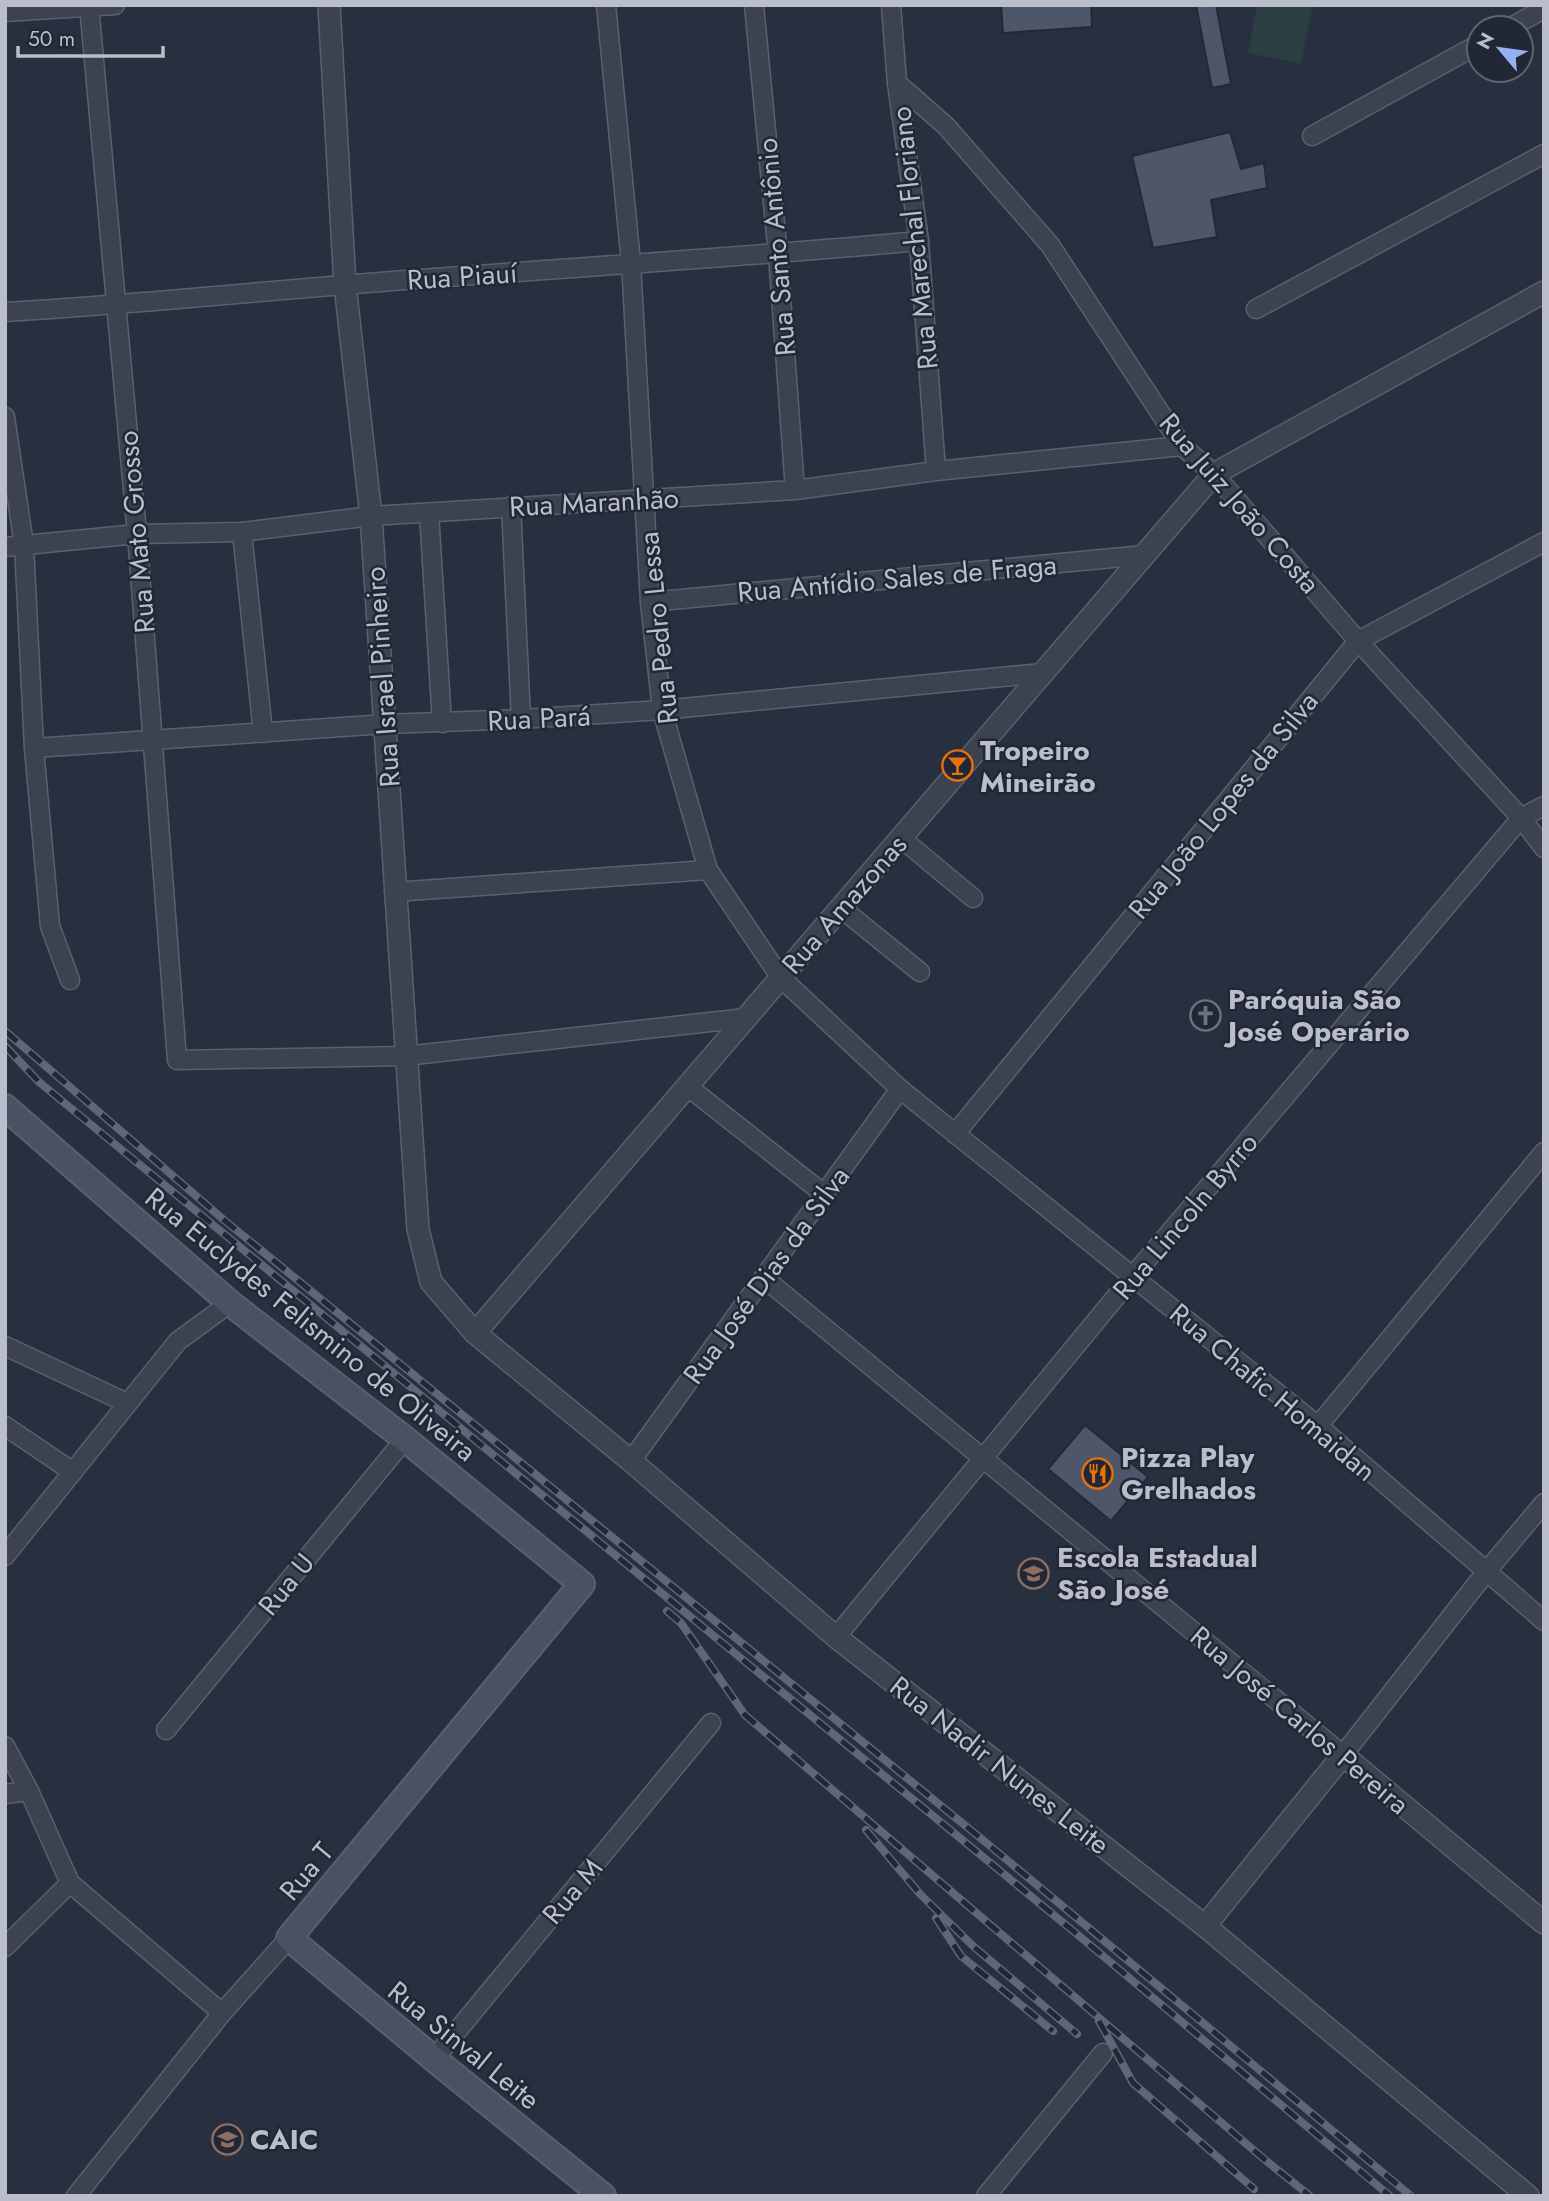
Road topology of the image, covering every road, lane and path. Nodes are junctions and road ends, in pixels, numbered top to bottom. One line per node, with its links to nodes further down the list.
1 (115, 5): 6 (street)
2 (329, 5): 15 (street, Rua Israel Pinheiro)
3 (606, 5): 14 (street, Rua Pedro Lessa)
4 (754, 5): 13 (street, Rua Santo Antônio)
5 (891, 5): 9 (street, Rua Marechal Floriano)
6 (89, 6): 7 (street); 17 (street, Rua Mato Grosso)
7 (5, 12)
8 (1465, 52): 10 (street)
9 (897, 83): 12 (street, Rua Marechal Floriano); 21 (street, Rua Juiz João Costa)
10 (1312, 136)
11 (1544, 154): 18 (street)
12 (919, 241): 13 (street, Rua Piauí); 22 (street, Rua Marechal Floriano)
13 (778, 255): 14 (street, Rua Piauí); 24 (street, Rua Santo Antônio)
14 (631, 263): 15 (street, Rua Piauí); 25 (street, Rua Pedro Lessa)
15 (345, 285): 17 (street, Rua Piauí); 28 (street, Rua Israel Pinheiro)
16 (1544, 292): 23 (street)
17 (116, 305): 19 (street, Rua Piauí); 30 (street, Rua Mato Grosso)
18 (1256, 309)
19 (5, 312)
20 (5, 417): 32 (street)
21 (1182, 446): 22 (street, Rua Maranhão); 23 (street, Rua Juiz João Costa)
22 (936, 471): 24 (street, Rua Maranhão)
23 (1214, 474): 34 (street, Rua Amazonas); 36 (street, Rua Juiz João Costa)
24 (795, 490): 25 (street, Rua Maranhão)
25 (644, 498): 26 (street, Rua Maranhão); 35 (street, Rua Pedro Lessa)
26 (511, 506): 27 (street, Rua Maranhão); 39 (street)
27 (429, 513): 28 (street, Rua Maranhão); 40 (street)
28 (371, 516): 29 (street, Rua Maranhão); 41 (street, Rua Israel Pinheiro)
29 (242, 532): 30 (street, Rua Maranhão); 42 (street)
30 (136, 534): 32 (street, Rua Maranhão); 43 (street, Rua Mato Grosso)
31 (1544, 542): 36 (street, Rua João Lopes da Silva)
32 (24, 545): 33 (street, Rua Maranhão); 44 (street)
33 (5, 547)
34 (1144, 555): 35 (street, Rua Antídio Sales de Fraga); 37 (street, Rua Amazonas)
35 (650, 602): 38 (street, Rua Pedro Lessa)
36 (1358, 640): 46 (street, Rua Juiz João Costa); 61 (street, Rua João Lopes da Silva)
37 (1042, 673): 38 (street, Rua Pará); 47 (street, Rua Amazonas)
38 (662, 710): 39 (street, Rua Pará); 49 (street, Rua Pedro Lessa)
39 (522, 719): 40 (street, Rua Pará)
40 (442, 723): 41 (street, Rua Pará)
41 (386, 724): 42 (street, Rua Pará); 50 (street, Rua Israel Pinheiro)
42 (263, 733): 43 (street, Rua Pará)
43 (152, 740): 44 (street, Rua Pará); 57 (street, Rua Mato Grosso)
44 (34, 748): 55 (street)
45 (1544, 806): 46 (street, Rua Lincoln Byrro)
46 (1521, 818): 48 (street, Rua Juiz João Costa); 64 (street, Rua Lincoln Byrro)
47 (901, 838): 51 (street); 52 (street, Rua Amazonas)
48 (1544, 848)
49 (708, 870): 50 (street); 54 (street, Rua Pedro Lessa)
50 (394, 892): 57 (street, Rua Israel Pinheiro)
51 (973, 898)
52 (841, 908): 53 (street); 54 (street, Rua Amazonas)
53 (920, 972)
54 (781, 978): 56 (street, Rua Amazonas); 59 (street, Rua Pedro Lessa)
55 (70, 980)
56 (746, 1018): 57 (street); 58 (street, Rua Amazonas)
57 (405, 1056): 67 (street, Rua Israel Pinheiro)
58 (687, 1086): 63 (street); 67 (street, Rua Amazonas)
59 (900, 1089): 61 (street, Rua Chafic Homaidan); 63 (street, Rua José Dias da Silva)
60 (5, 1107): 66 (main road, Rua Euclydes Felismino de Oliveira)
61 (955, 1133): 64 (street, Rua Chafic Homaidan)
62 (1544, 1152): 71 (street)
63 (824, 1194): 65 (street, Rua José Dias da Silva)
64 (1133, 1276): 71 (street, Rua Chafic Homaidan); 73 (street, Rua Lincoln Byrro)
65 (764, 1278): 73 (street, Rua José Carlos Pereira); 74 (street, Rua José Dias da Silva)
66 (230, 1303): 69 (street); 72 (main road, Rua Euclydes Felismino de Oliveira)
67 (475, 1333): 74 (street, Rua Nadir Nunes Leite)
68 (5, 1346): 69 (street)
69 (127, 1402): 75 (street)
70 (5, 1426): 75 (street)
71 (1318, 1426): 78 (street, Rua Chafic Homaidan)
72 (405, 1439): 79 (main road, Rua Euclydes Felismino de Oliveira); 83 (street, Rua U)
73 (984, 1459): 81 (street, Rua Lincoln Byrro); 85 (street, Rua José Carlos Pereira)
74 (631, 1461): 81 (street, Rua Nadir Nunes Leite)
75 (73, 1472): 77 (street)
76 (1544, 1503): 78 (street)
77 (5, 1556)
78 (1486, 1572): 80 (street, Rua Chafic Homaidan); 85 (street)
79 (582, 1584): 91 (main road, Rua T)
80 (1544, 1621)
81 (836, 1637): 90 (street, Rua Nadir Nunes Leite)
82 (711, 1723): 95 (street, Rua M)
83 (166, 1730)
84 (5, 1746): 86 (street)
85 (1343, 1755): 89 (street, Rua José Carlos Pereira); 90 (street)
86 (29, 1791): 87 (street); 88 (street)
87 (5, 1794)
88 (70, 1883): 92 (street); 93 (street)
89 (1544, 1923)
90 (1205, 1926): 99 (street, Rua Nadir Nunes Leite)
91 (289, 1938): 93 (street, Rua T); 95 (main road, Rua Sinval Leite)
92 (5, 1947)
93 (222, 2013): 96 (street, Rua T)
94 (1103, 2053): 98 (street)
95 (434, 2059): 97 (main road, Rua Sinval Leite)
96 (76, 2196)
97 (603, 2196)
98 (986, 2196)
99 (1528, 2196)

